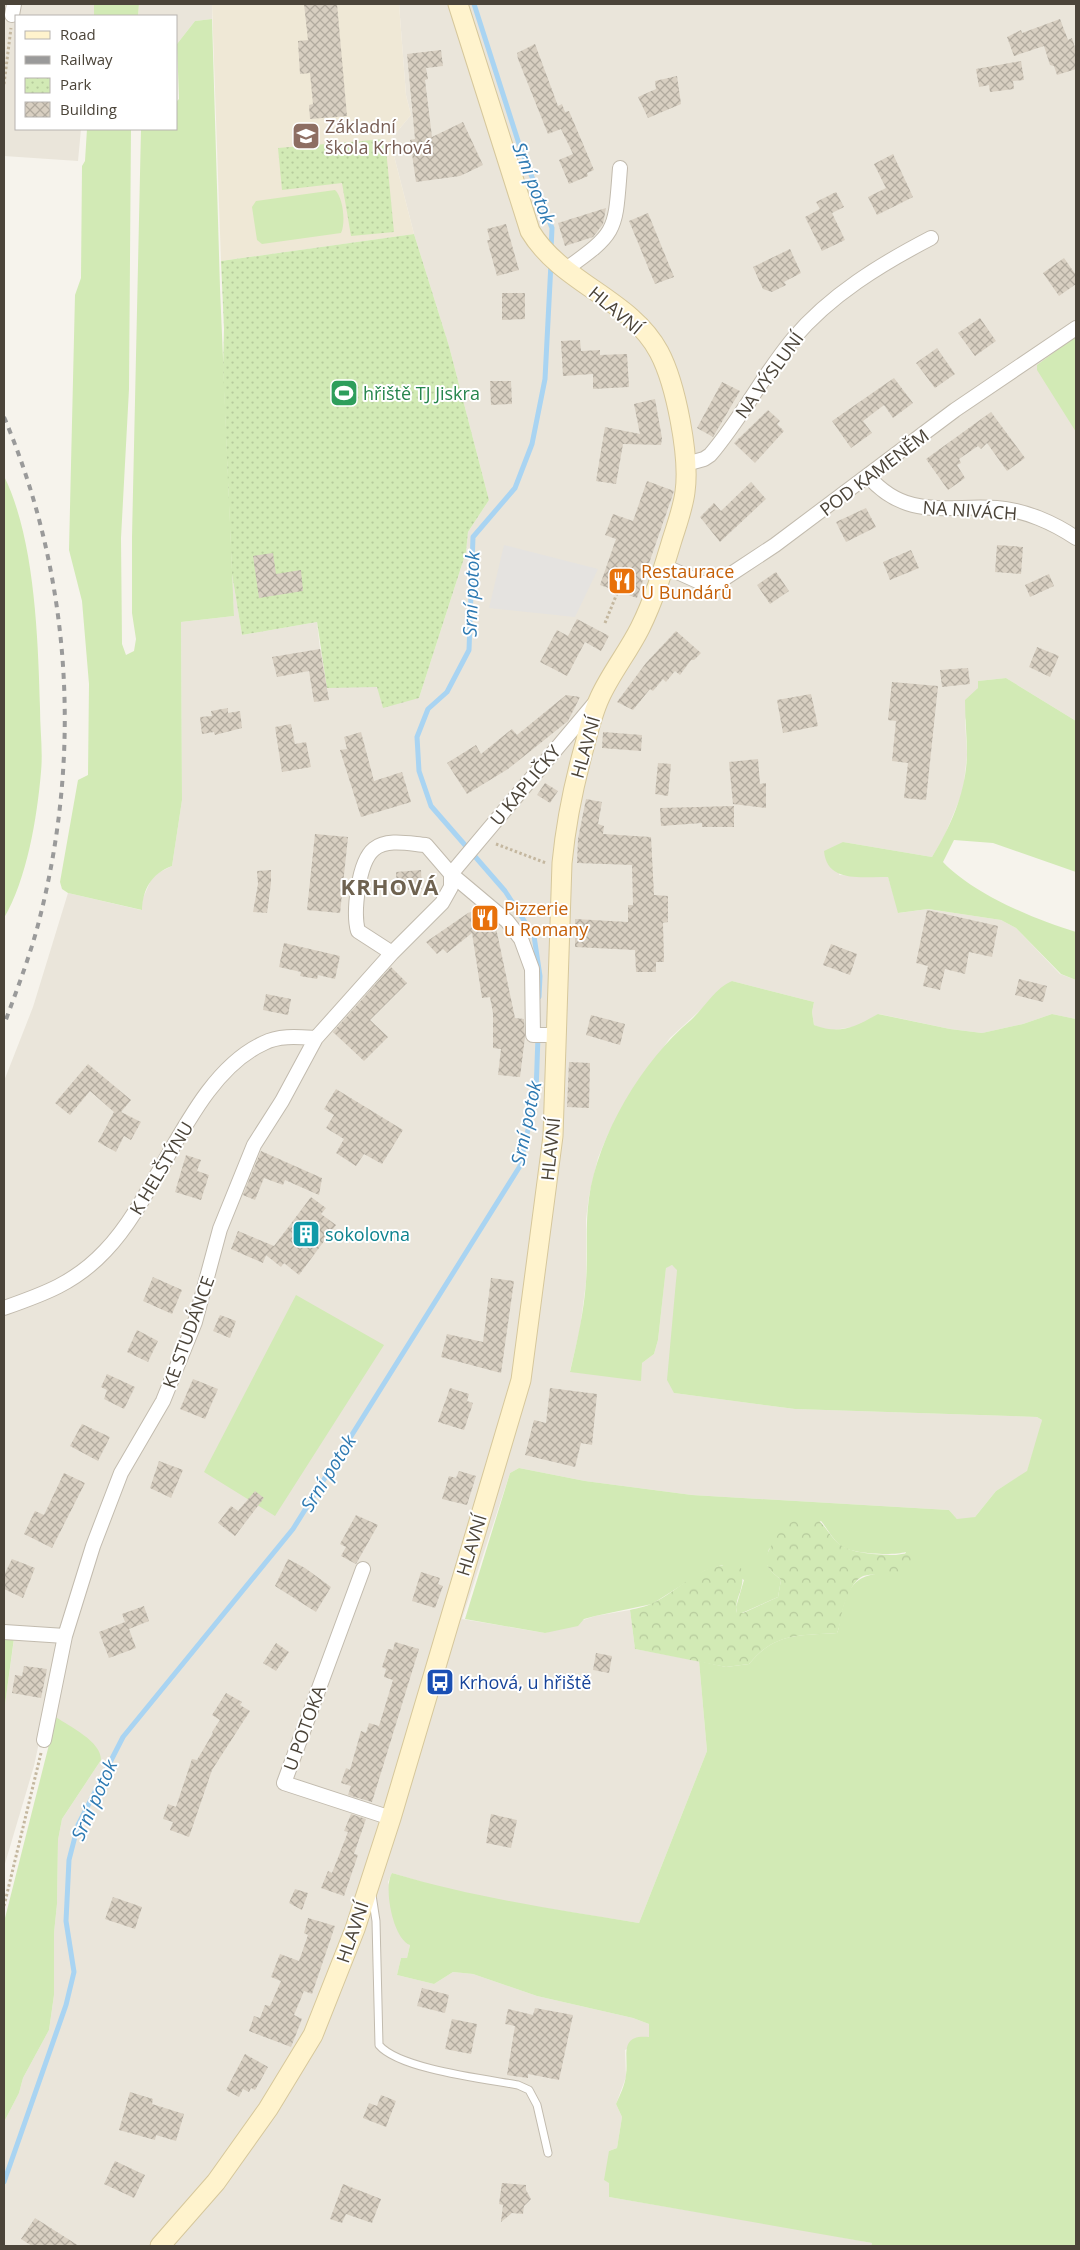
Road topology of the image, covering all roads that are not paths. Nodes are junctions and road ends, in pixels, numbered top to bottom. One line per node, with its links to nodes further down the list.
1 (458, 4): 4 (street, HLAVNÍ)
2 (620, 168): 4 (street)
3 (931, 238): 6 (street, NA VÝSLUNÍ)
4 (562, 267): 6 (street, HLAVNÍ)
5 (1076, 328): 7 (street, POD KAMENĚM)
6 (686, 464): 9 (street, HLAVNÍ)
7 (868, 476): 8 (street, NA NIVÁCH); 9 (street, POD KAMENĚM)
8 (1076, 538)
9 (664, 566): 10 (street, HLAVNÍ)
10 (600, 697): 11 (street, U KAPLIČKY); 13 (street, HLAVNÍ)
11 (451, 874): 12 (street, U KAPLIČKY); 12 (street); 13 (street)
12 (392, 953): 14 (street, KE STUDÁNCE)
13 (545, 1035): 20 (street, HLAVNÍ)
14 (316, 1038): 15 (street, K HELŠTÝNU); 18 (street, KE STUDÁNCE)
15 (4, 1308)
16 (363, 1569): 20 (street, U POTOKA)
17 (4, 1632): 18 (street)
18 (65, 1636): 19 (street, KE STUDÁNCE)
19 (44, 1740)
20 (390, 1818): 21 (street, HLAVNÍ)
21 (370, 1877): 22 (lane); 23 (street, HLAVNÍ)
22 (548, 2153)
23 (160, 2246)

